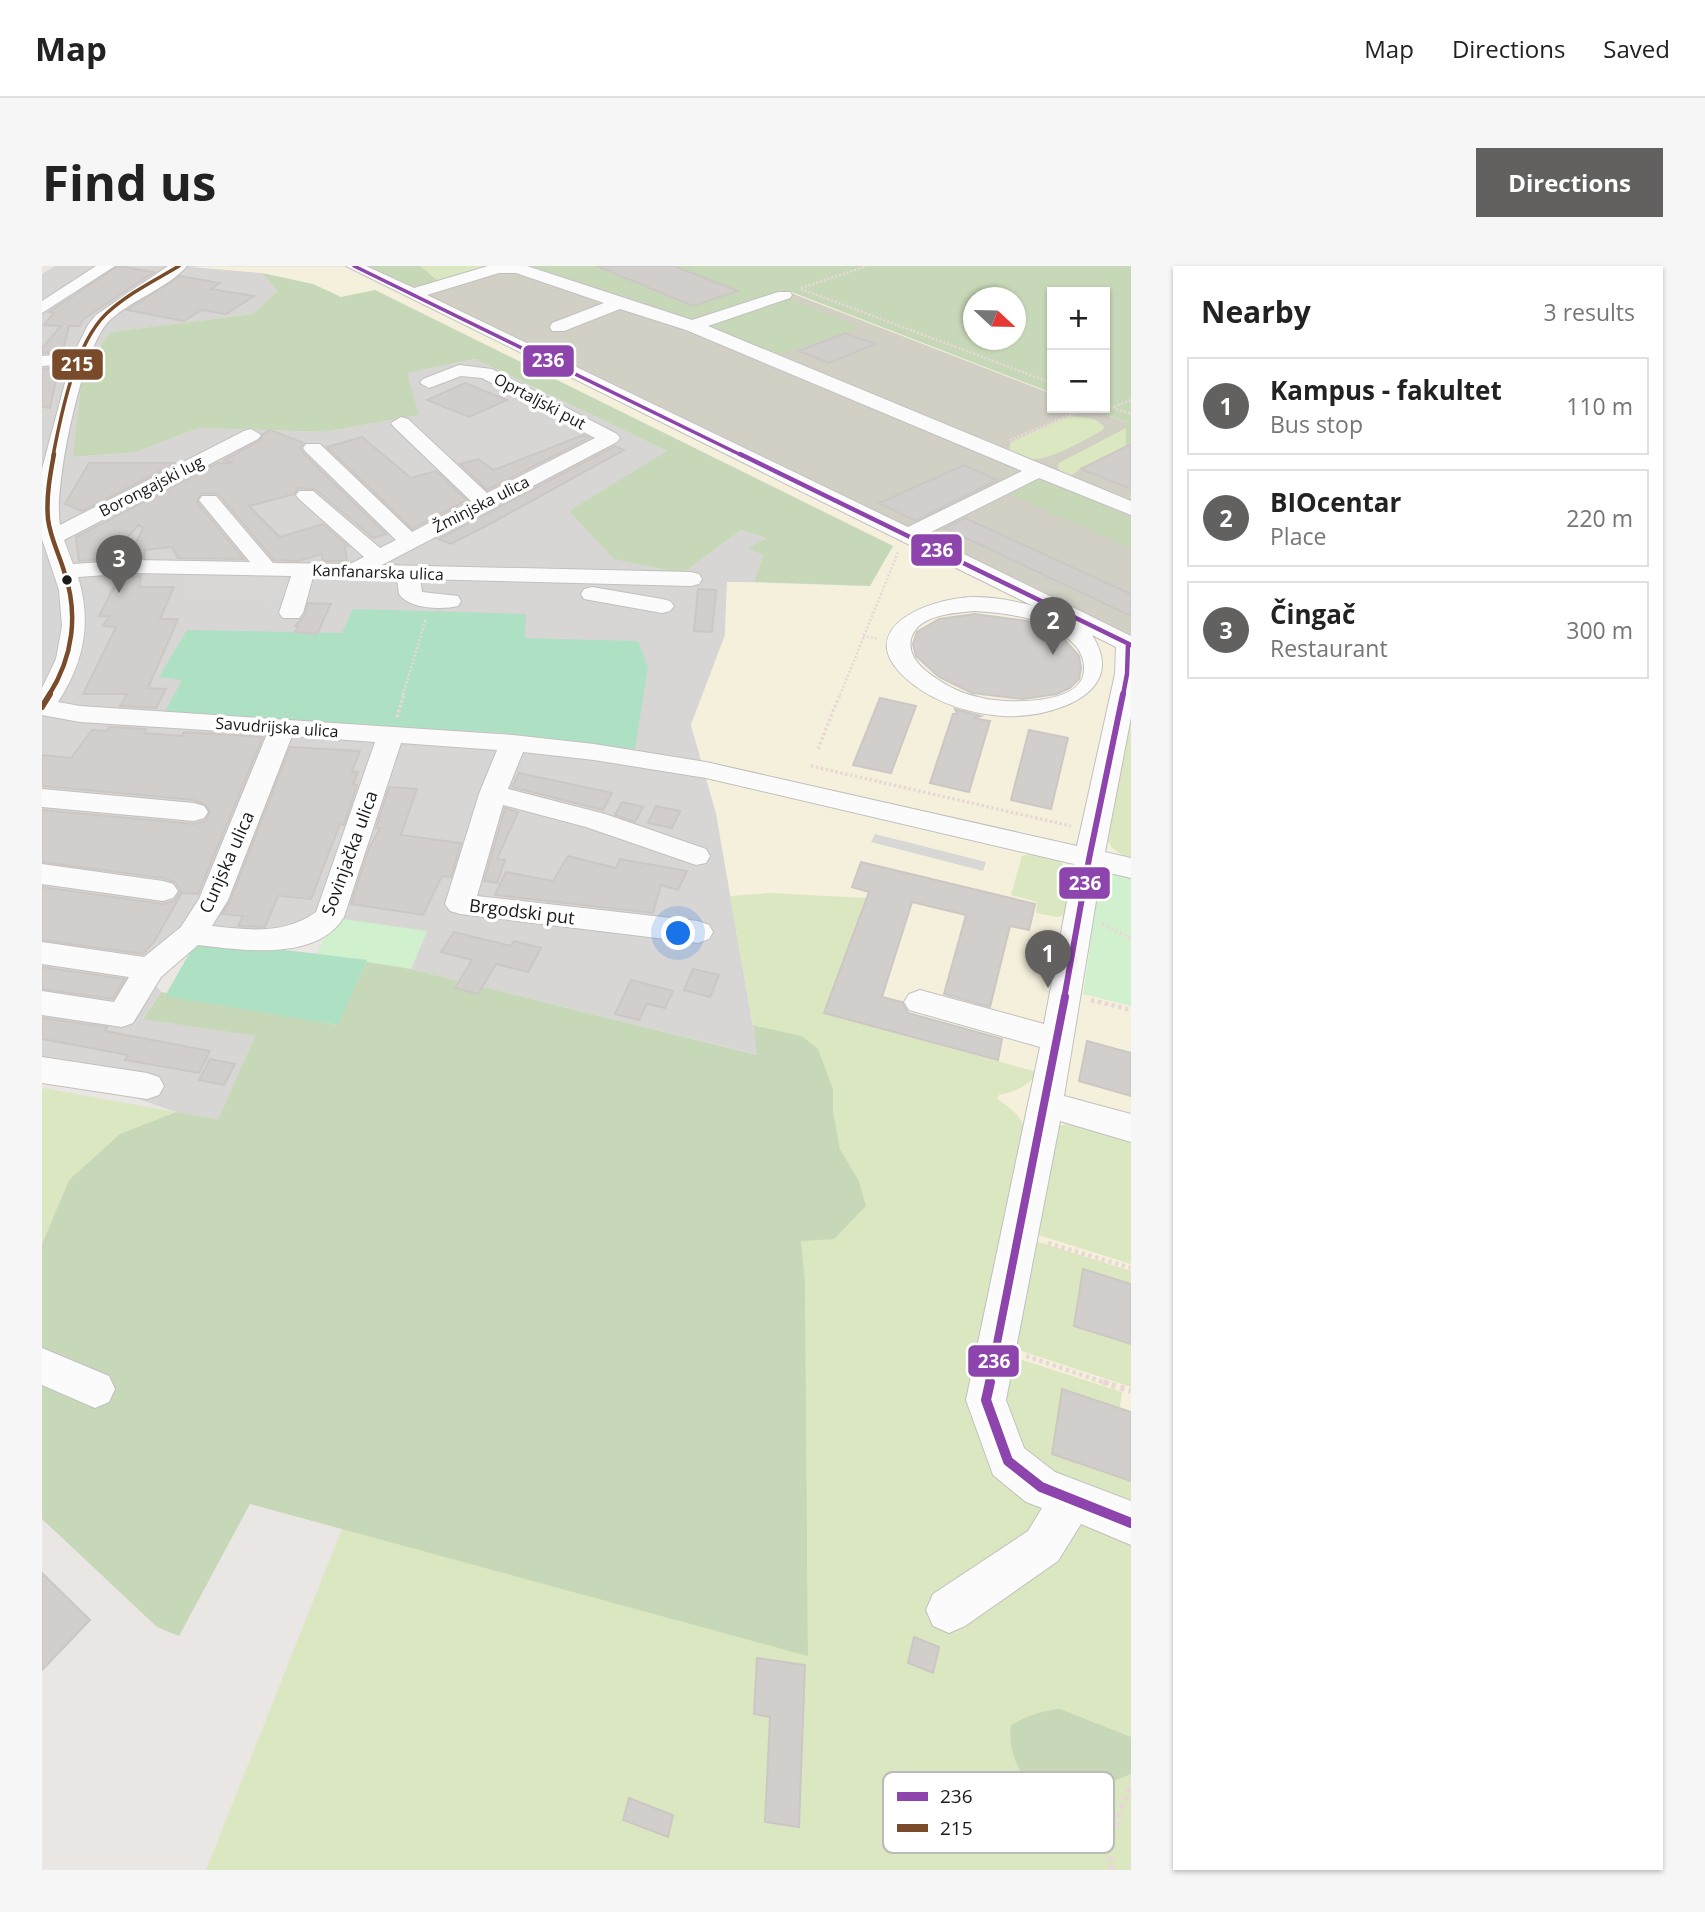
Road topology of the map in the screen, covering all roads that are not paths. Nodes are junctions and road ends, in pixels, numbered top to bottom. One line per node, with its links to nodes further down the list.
1 (179, 266): 4 (street)
2 (354, 266): 6 (street)
3 (102, 269): 4 (street); 8 (street)
4 (157, 281): 11 (street)
5 (792, 292): 9 (street)
6 (412, 294): 7 (street); 27 (street)
7 (617, 304): 9 (street); 10 (street)
8 (46, 314)
9 (692, 326): 21 (street)
10 (558, 327)
11 (82, 358): 12 (street); 14 (street)
12 (42, 361)
13 (429, 383): 18 (street, Oprtaljski put)
14 (72, 387): 15 (street); 19 (street)
15 (51, 393)
16 (401, 423): 24 (street)
17 (251, 435): 26 (street, Borongajski lug)
18 (610, 438): 24 (street, Žminjska ulica)
19 (50, 441): 26 (street)
20 (313, 448): 28 (street)
21 (1038, 471): 25 (street); 27 (street)
22 (306, 495): 29 (street)
23 (209, 500): 30 (street)
24 (484, 502): 28 (street, Žminjska ulica)
25 (1131, 509)
26 (52, 538): 33 (street)
27 (910, 538): 37 (street)
28 (409, 541): 29 (street, Žminjska ulica)
29 (377, 557): 32 (street, Žminjska ulica)
30 (267, 569): 31 (street, Kanfanarska ulica); 33 (street, Kanfanarska ulica)
31 (304, 570): 32 (street, Kanfanarska ulica); 40 (street)
32 (353, 571): 34 (street, Kanfanarska ulica)
33 (65, 572): 43 (street)
34 (408, 573): 35 (street, Kanfanarska ulica); 38 (street)
35 (542, 578): 36 (street, Kanfanarska ulica); 39 (street)
36 (691, 579)
37 (1009, 597): 37 (street); 41 (street)
38 (440, 601)
39 (662, 606)
40 (291, 613)
41 (1130, 644): 52 (street)
42 (42, 664): 43 (street)
43 (66, 667): 44 (street)
44 (42, 707): 45 (street, Savudrijska ulica)
45 (283, 727): 46 (street, Savudrijska ulica); 57 (street, Cunjska ulica)
46 (391, 734): 47 (street, Savudrijska ulica); 57 (street, Sovinjačka ulica)
47 (513, 743): 48 (street); 52 (street, Savudrijska ulica)
48 (493, 794): 51 (street); 56 (street, Brgodski put)
49 (42, 798): 50 (street)
50 (194, 812)
51 (696, 856)
52 (1089, 859): 53 (street, Savudrijska ulica); 62 (street)
53 (1131, 869)
54 (42, 874): 55 (street)
55 (163, 891)
56 (698, 932)
57 (192, 934): 59 (street, Cunjska ulica)
58 (42, 953): 59 (street)
59 (149, 969): 61 (street, Cunjska ulica)
60 (920, 1002): 62 (street)
61 (42, 1003)
62 (1058, 1040): 65 (street)
63 (42, 1070): 64 (street)
64 (148, 1086)
65 (1046, 1104): 66 (street); 69 (street)
66 (1131, 1128)
67 (42, 1366): 68 (street)
68 (95, 1389)
69 (1072, 1500): 70 (street); 71 (street)
70 (1131, 1523)
71 (949, 1610)

